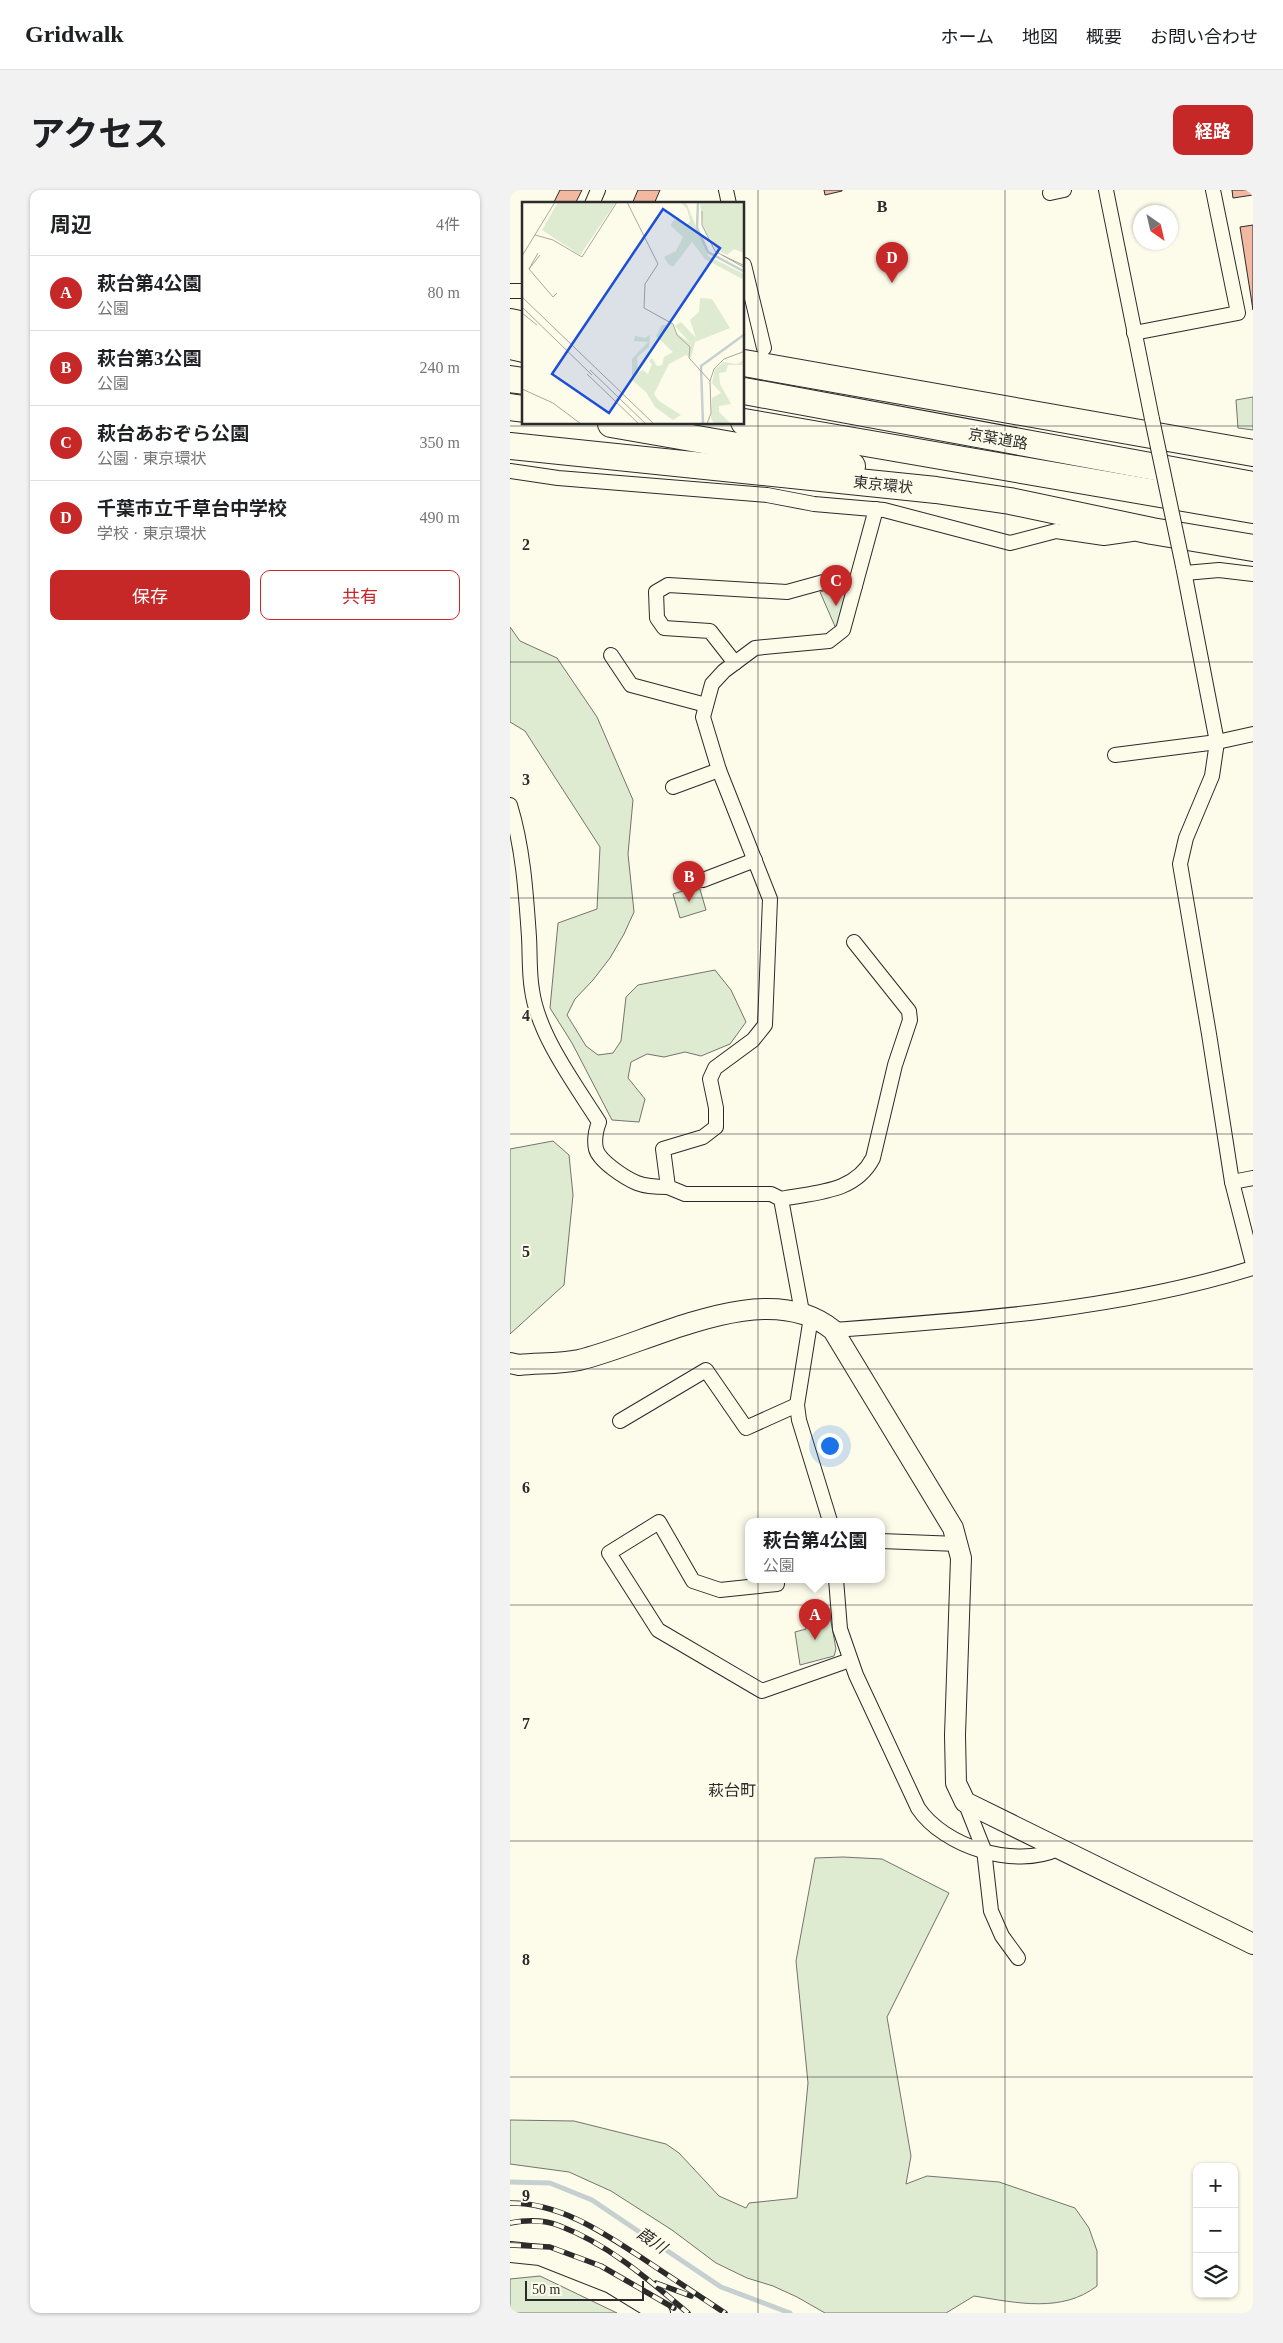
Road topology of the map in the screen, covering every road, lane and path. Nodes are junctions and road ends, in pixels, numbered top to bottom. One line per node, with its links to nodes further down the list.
1 (598, 190): 6 (street)
2 (1064, 190): 5 (street)
3 (1106, 190): 8 (street)
4 (1213, 190): 8 (street)
5 (1050, 193)
6 (593, 202)
7 (745, 274): 9 (street)
8 (1134, 333): 22 (street, bridge)
9 (754, 356): 14 (highway)
10 (745, 391): 16 (highway, 京葉道路)
11 (745, 422): 18 (highway, 京葉道路)
12 (617, 425): 19 (highway)
13 (510, 446): 19 (highway, 東京環状)
14 (1253, 453)
15 (510, 471): 17 (street)
16 (1253, 485)
17 (876, 509): 20 (street); 24 (street)
18 (1253, 510)
19 (1079, 515): 20 (highway, 東京環状)
20 (1152, 531): 21 (highway, 東京環状)
21 (1253, 548)
22 (1184, 569): 23 (street); 29 (street)
23 (1253, 574)
24 (855, 586): 26 (street); 26 (street)
25 (611, 654): 27 (street)
26 (735, 663): 27 (street)
27 (706, 705): 31 (street)
28 (1253, 734): 29 (street)
29 (1217, 742): 30 (street); 38 (street)
30 (1116, 755)
31 (719, 770): 32 (street); 34 (street)
32 (673, 787)
33 (510, 805): 39 (street)
34 (755, 860): 35 (street); 39 (street)
35 (703, 880)
36 (854, 942): 40 (street)
37 (1253, 1178): 38 (street)
38 (1232, 1182): 41 (street)
39 (668, 1187): 40 (street)
40 (781, 1199): 42 (street)
41 (1253, 1261): 43 (street)
42 (807, 1314): 43 (street); 44 (street); 45 (street)
43 (832, 1330): 49 (street)
44 (510, 1363)
45 (797, 1404): 46 (street); 47 (street)
46 (620, 1421)
47 (829, 1518)
48 (885, 1540): 49 (street)
49 (958, 1544): 53 (street)
50 (777, 1583): 52 (street)
51 (836, 1583): 52 (street)
52 (850, 1660): 55 (street)
53 (965, 1802): 54 (street); 55 (street)
54 (1058, 1849): 55 (street); 56 (street)
55 (984, 1850): 57 (street)
56 (1253, 1944)
57 (1018, 1958)
58 (510, 2252): 59 (street)
59 (660, 2313)

